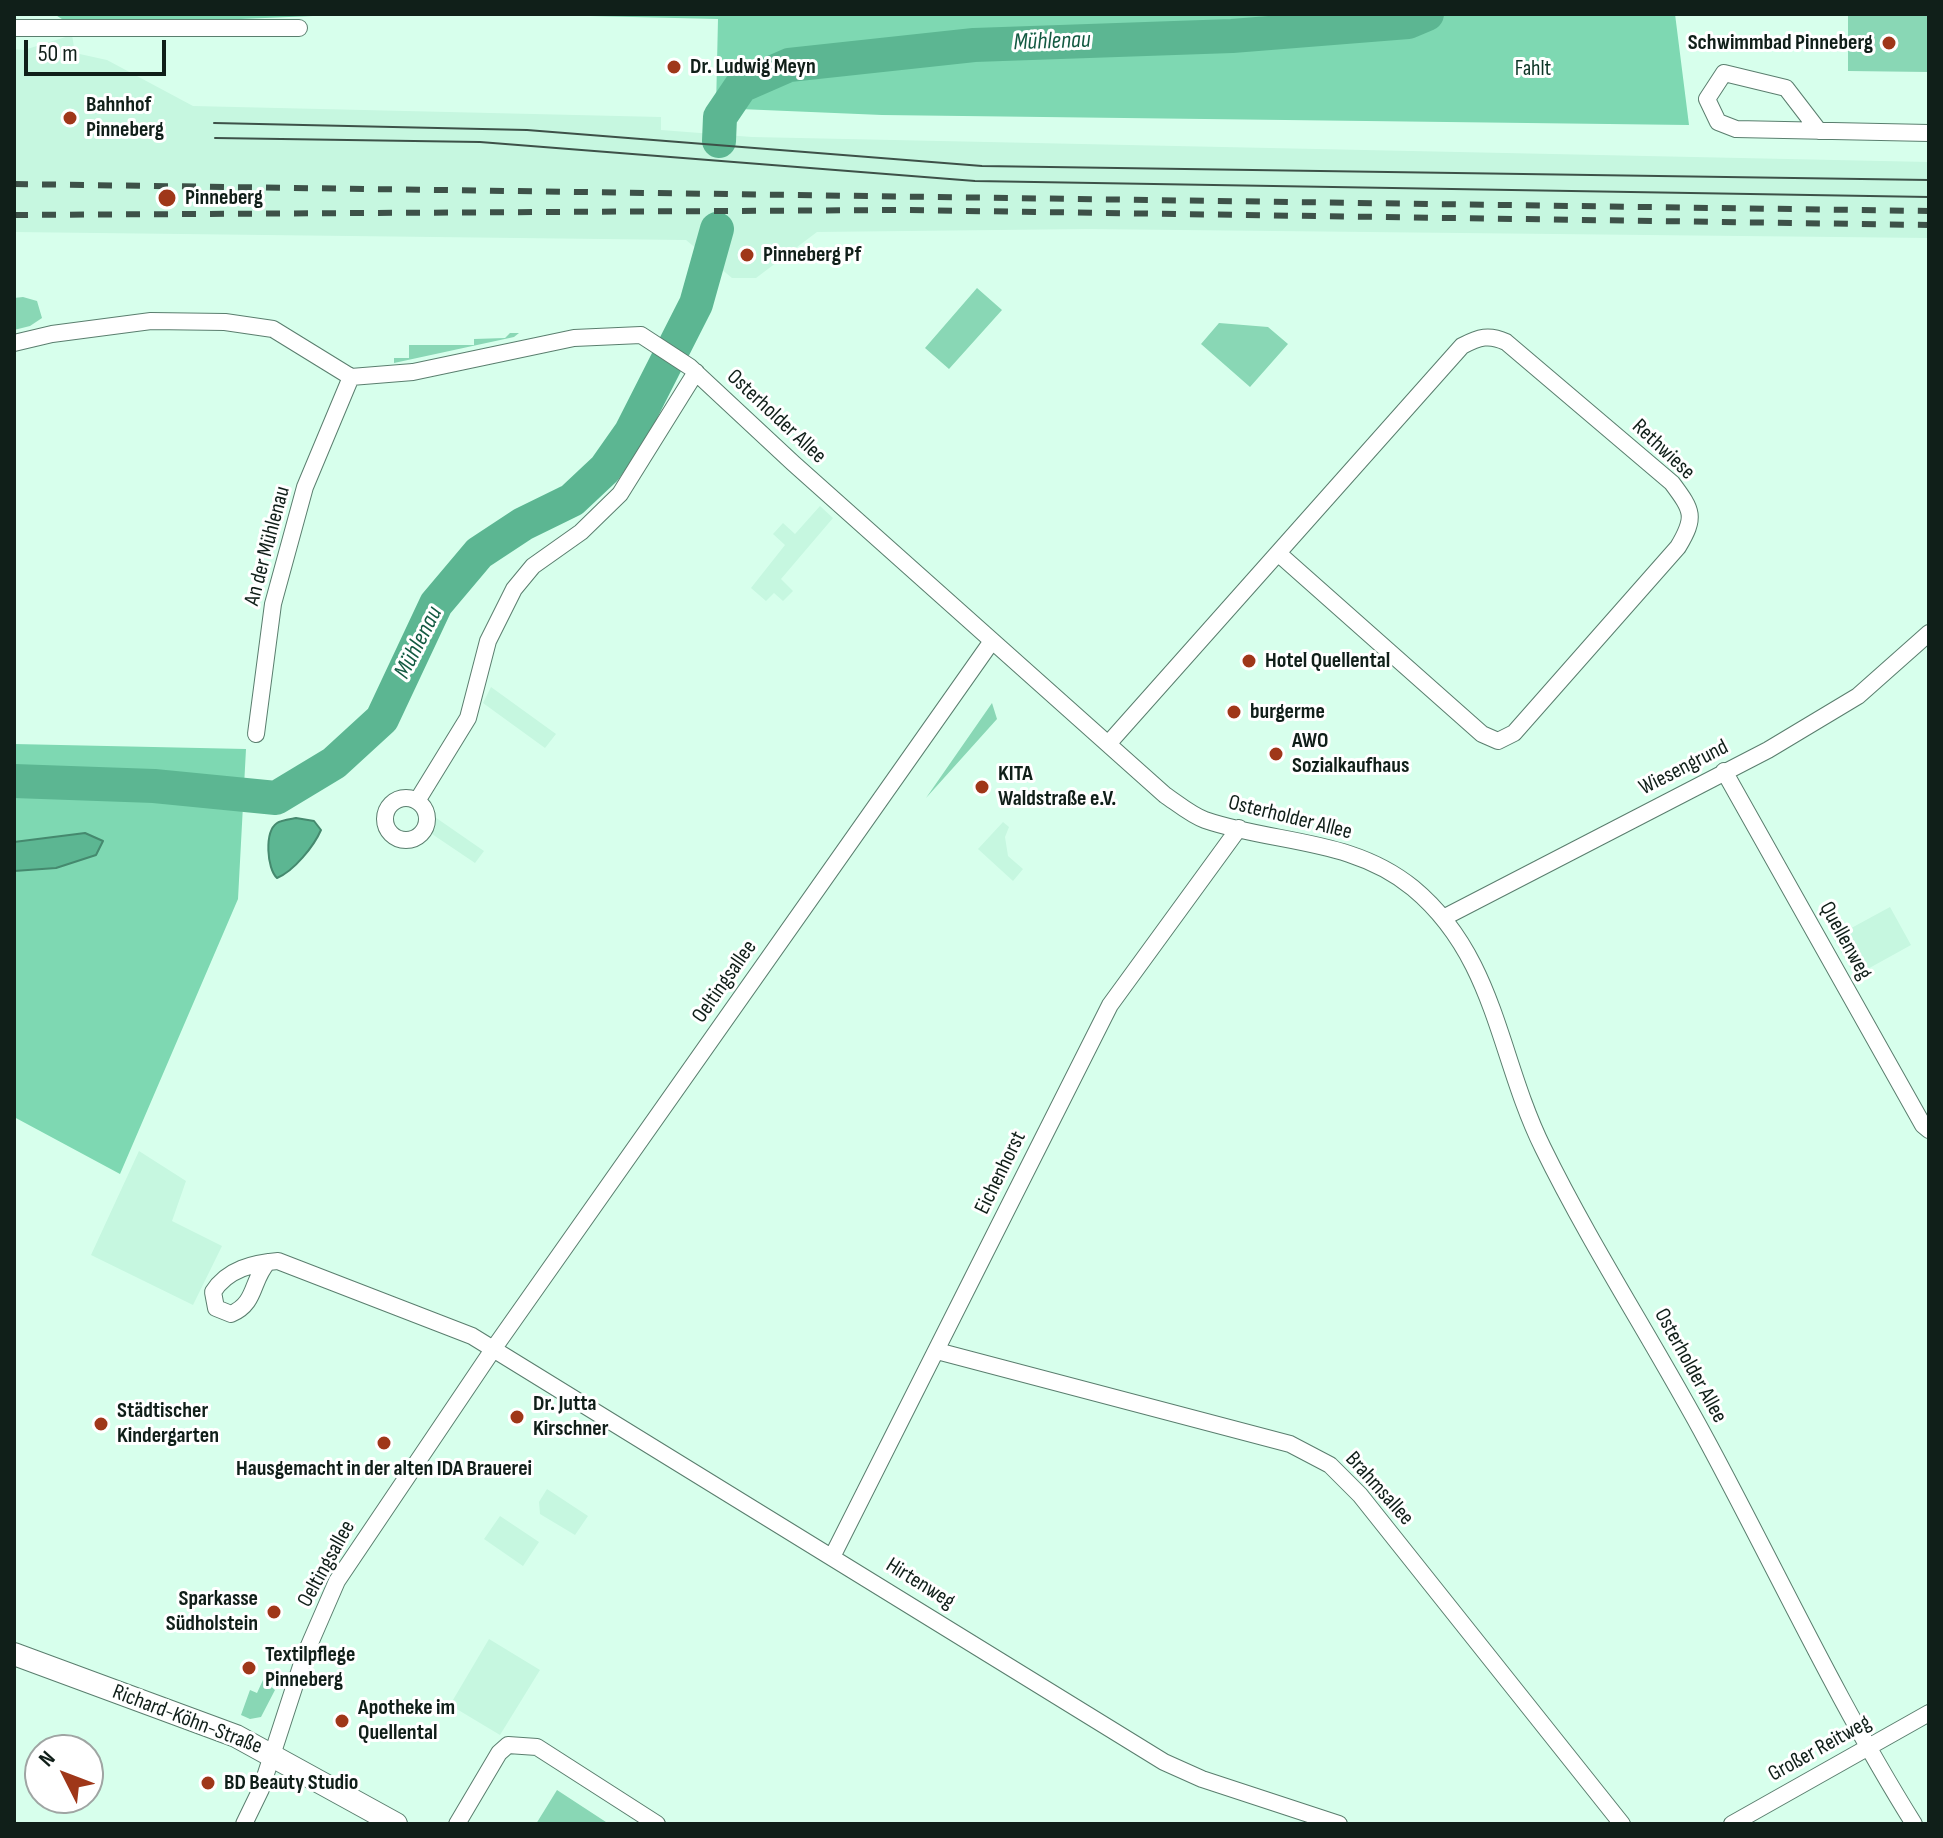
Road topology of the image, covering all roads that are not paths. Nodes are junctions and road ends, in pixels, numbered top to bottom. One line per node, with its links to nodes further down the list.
1 (14, 28): 2 (street)
2 (299, 28)
3 (1819, 131): 3 (street); 4 (street)
4 (1929, 133)
5 (14, 343): 7 (street)
6 (693, 369): 7 (street, Osterholder Allee); 10 (street, Osterholder Allee); 14 (street)
7 (351, 377): 11 (street, An der Mühlenau)
8 (1279, 554): 8 (street, Rethwiese); 12 (street, Rethwiese)
9 (1929, 633): 13 (street, Wiesengrund)
10 (992, 641): 12 (street, Osterholder Allee); 19 (street, Oeltingsallee)
11 (256, 734)
12 (1108, 744): 15 (street, Osterholder Allee)
13 (1724, 771): 16 (street, Wiesengrund); 17 (street, Quellenweg)
14 (417, 801)
15 (1239, 828): 16 (street, Osterholder Allee); 20 (street, Eichenhorst)
16 (1443, 918): 24 (street, Osterholder Allee)
17 (1929, 1130)
18 (268, 1262): 19 (street)
19 (494, 1348): 21 (street, Hirtenweg); 25 (street, Oeltingsallee)
20 (937, 1351): 21 (street, Eichenhorst); 31 (street, Brahmsallee)
21 (833, 1555): 30 (street, Hirtenweg)
22 (14, 1654): 25 (street, Richard-Köhn-Straße)
23 (1929, 1713): 24 (street, Großer Reitweg)
24 (1867, 1748): 32 (street, Großer Reitweg); 33 (street, Osterholder Allee)
25 (271, 1753): 26 (street, Oeltingsallee); 27 (street, Richard-Köhn-Straße)
26 (244, 1824)
27 (396, 1824)
28 (457, 1824): 29 (street)
29 (657, 1824)
30 (1339, 1824)
31 (1622, 1824)
32 (1732, 1824)
33 (1914, 1824)

